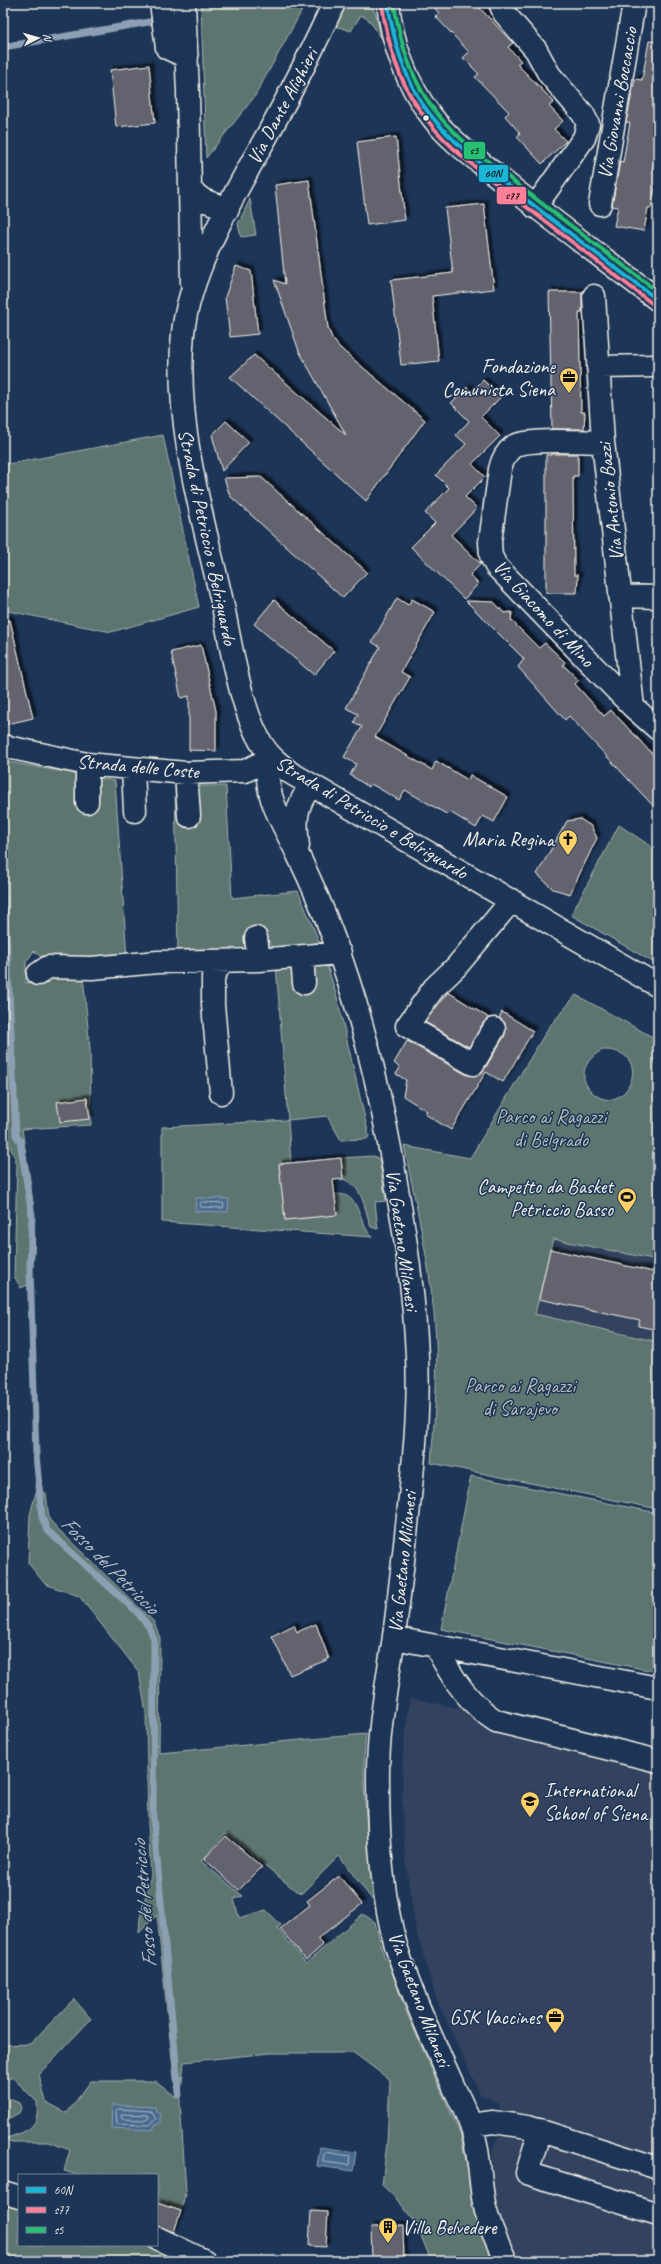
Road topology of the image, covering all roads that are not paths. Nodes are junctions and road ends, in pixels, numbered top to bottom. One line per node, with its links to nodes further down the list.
1 (161, 3): 7 (street)
2 (184, 3): 7 (street, Strada di Petriccio e Belriguardo)
3 (334, 3): 11 (street, Via Dante Alighieri)
4 (388, 3): 10 (street)
5 (500, 3): 10 (street)
6 (634, 3): 9 (street, Via Giovanni Boccaccio)
7 (187, 57): 8 (street, Strada di Petriccio e Belriguardo)
8 (190, 190): 11 (street); 12 (street, Strada di Petriccio e Belriguardo)
9 (600, 204)
10 (535, 207): 14 (street)
11 (228, 209): 12 (street, Strada di Petriccio e Belriguardo)
12 (192, 293): 23 (street, Strada di Petriccio e Belriguardo)
13 (594, 296): 16 (street, Via Antonio Bazzi)
14 (658, 300)
15 (658, 366): 16 (street)
16 (598, 367): 17 (street, Via Antonio Bazzi)
17 (603, 442): 18 (street, Via Antonio Bazzi); 20 (street, Via Giacomo di Mino)
18 (620, 596): 19 (street); 20 (street, Via Antonio Bazzi)
19 (658, 597)
20 (632, 707): 21 (street, Via Giacomo di Mino)
21 (658, 729)
22 (3, 746): 24 (street, Strada delle Coste)
23 (270, 755): 26 (street, Strada delle Coste); 27 (street, Strada di Petriccio e Belriguardo); 31 (street, Via Gaetano Milanesi)
24 (87, 764): 25 (street, Strada delle Coste); 28 (street)
25 (133, 769): 26 (street, Strada delle Coste); 29 (street)
26 (186, 773): 30 (street)
27 (311, 785): 31 (street, Via Gaetano Milanesi); 32 (street, Strada di Petriccio e Belriguardo)
28 (87, 802)
29 (135, 811)
30 (189, 816)
31 (300, 858): 34 (street, Via Gaetano Milanesi)
32 (512, 900): 40 (street, Strada di Petriccio e Belriguardo); 41 (street)
33 (256, 938): 36 (street)
34 (340, 953): 35 (street); 43 (street, Via Gaetano Milanesi)
35 (302, 957): 36 (street); 39 (street)
36 (259, 960): 37 (street)
37 (222, 961): 38 (street); 42 (street)
38 (38, 974)
39 (304, 983)
40 (658, 986)
41 (494, 1029)
42 (220, 1093)
43 (394, 1638): 44 (street); 47 (street, Via Gaetano Milanesi)
44 (436, 1646): 45 (street); 46 (street)
45 (658, 1688)
46 (658, 1761)
47 (471, 2125): 48 (street); 55 (street, Via Gaetano Milanesi)
48 (540, 2130): 49 (street); 52 (street)
49 (658, 2168)
50 (3, 2192): 51 (street)
51 (18, 2197)
52 (658, 2214)
53 (158, 2238): 54 (street)
54 (205, 2261)
55 (506, 2261)

